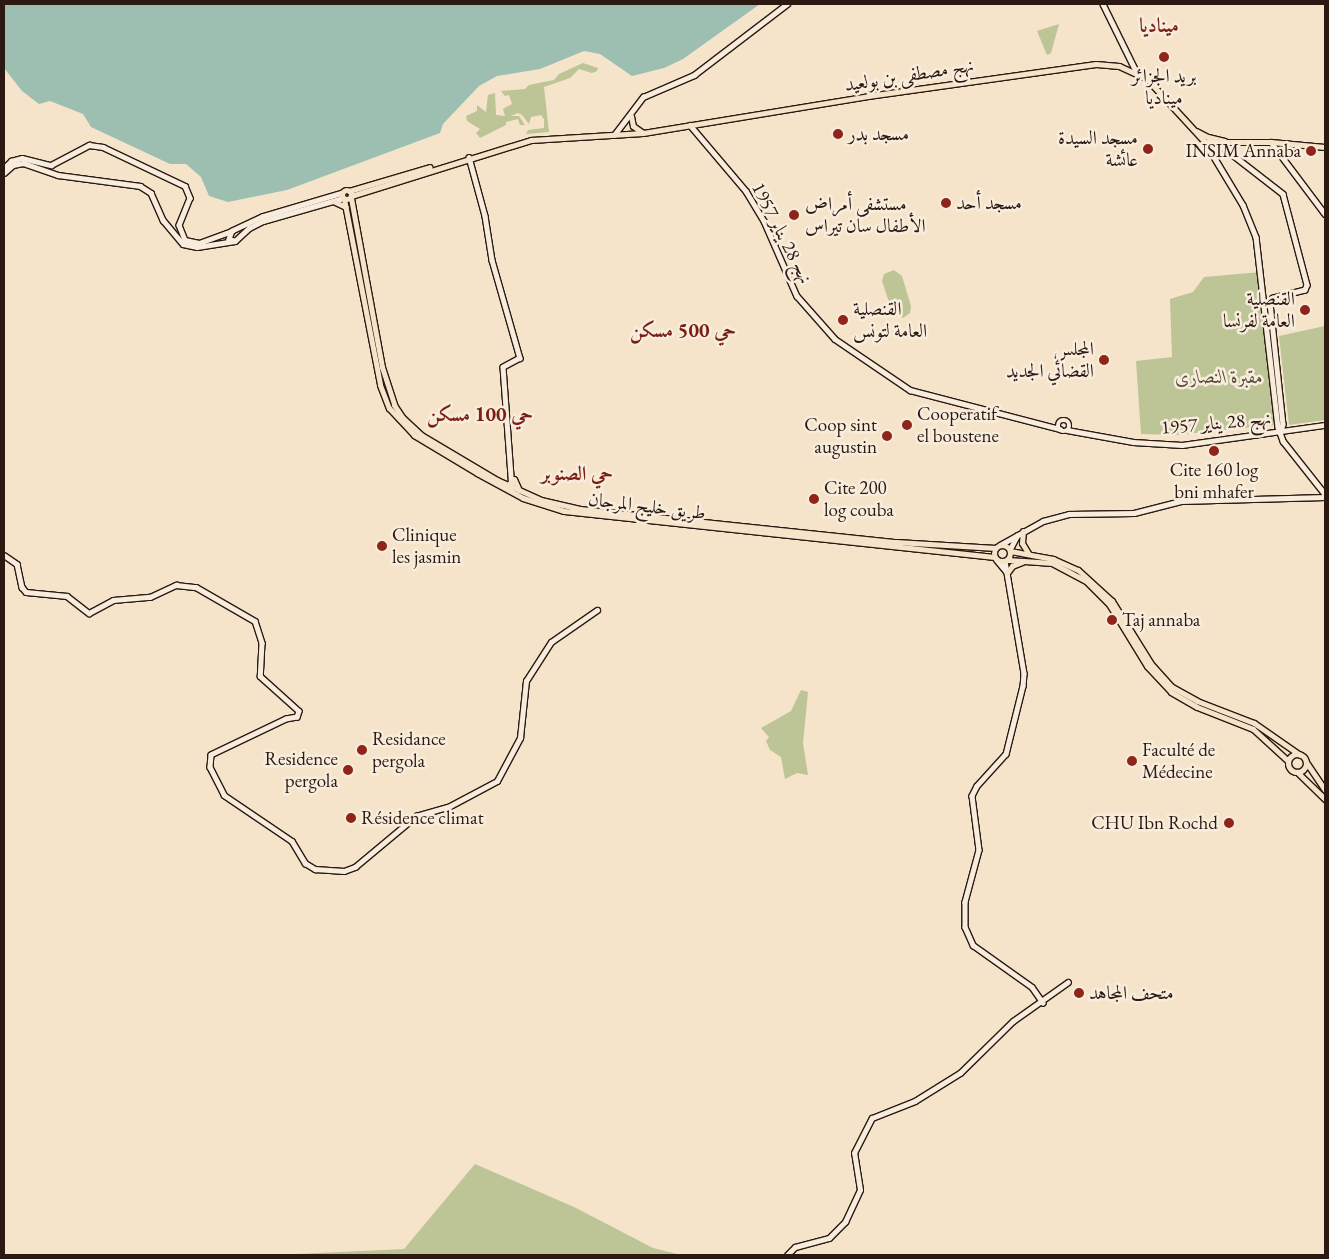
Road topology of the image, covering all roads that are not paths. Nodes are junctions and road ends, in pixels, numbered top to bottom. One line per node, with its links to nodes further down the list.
1 (787, 4): 4 (main road)
2 (1103, 4): 3 (main road)
3 (1137, 73): 5 (main road, نهج مصطفى بن بولعيد); 6 (main road, نهج مصطفى بن بولعيد)
4 (631, 114): 7 (main road); 8 (main road)
5 (1188, 124): 9 (main road, نهج مصطفى بن بولعيد); 10 (main road, نهج مصطفى بن بولعيد)
6 (690, 125): 7 (main road, نهج مصطفى بن بولعيد); 29 (main road, نهج 28 يناير 1957)
7 (643, 133): 8 (main road, نهج مصطفى بن بولعيد)
8 (616, 136): 14 (main road, نهج مصطفى بن بولعيد)
9 (1215, 141): 10 (main road, نهج مصطفى بن بولعيد); 11 (main road, نهج مصطفى بن بولعيد); 13 (main road); 26 (main road)
10 (1205, 142): 13 (main road)
11 (1271, 142): 12 (main road, نهج مصطفى بن بولعيد); 21 (main road)
12 (1325, 147)
13 (1212, 152): 26 (main road)
14 (469, 157): 17 (main road); 18 (main road); 35 (main road)
15 (4, 168): 22 (main road)
16 (4, 173): 23 (main road)
17 (360, 193): 18 (main road); 20 (main road)
18 (347, 196): 19 (main road); 20 (main road, طريق خليج المرجان); 24 (main road)
19 (333, 201): 20 (main road); 25 (main road)
20 (350, 209): 36 (main road, طريق خليج المرجان)
21 (1325, 214)
22 (179, 225): 23 (main road); 24 (main road)
23 (173, 228): 25 (main road)
24 (232, 231): 25 (main road)
25 (235, 241)
26 (1276, 383): 34 (main road)
27 (1060, 422): 28 (main road, نهج 28 يناير 1957); 29 (main road, نهج 28 يناير 1957); 31 (main road)
28 (1069, 423): 32 (main road); 33 (main road, نهج 28 يناير 1957)
29 (1044, 424): 31 (main road, نهج 28 يناير 1957)
30 (1325, 425): 34 (main road, نهج 28 يناير 1957)
31 (1060, 429): 32 (main road, نهج 28 يناير 1957)
32 (1068, 430): 33 (main road, نهج 28 يناير 1957)
33 (1080, 432): 34 (main road, نهج 28 يناير 1957)
34 (1281, 432): 38 (main road)
35 (514, 480): 36 (main road); 37 (main road)
36 (511, 488): 37 (main road, طريق خليج المرجان); 45 (main road, طريق خليج المرجان)
37 (519, 490): 41 (main road, طريق خليج المرجان)
38 (1325, 496): 39 (main road)
39 (1023, 531): 40 (main road); 43 (main road)
40 (1018, 535): 41 (main road); 42 (main road)
41 (998, 547): 42 (main road); 45 (main road)
42 (1010, 550): 43 (main road); 46 (main road)
43 (1028, 553): 50 (main road)
44 (4, 556): 49 (main road)
45 (996, 558): 46 (main road, طريق خليج المرجان); 48 (main road)
46 (1006, 560): 47 (main road, طريق خليج المرجان); 48 (main road)
47 (1031, 560): 48 (main road); 51 (main road, طريق خليج المرجان)
48 (1008, 573): 56 (main road)
49 (597, 610)
50 (1300, 755): 51 (main road); 52 (main road)
51 (1288, 761): 53 (main road)
52 (1305, 761): 53 (main road); 54 (main road)
53 (1297, 772): 55 (main road)
54 (1325, 790)
55 (1325, 799)
56 (1044, 1002): 56 (main road); 57 (main road)
57 (787, 1255)

